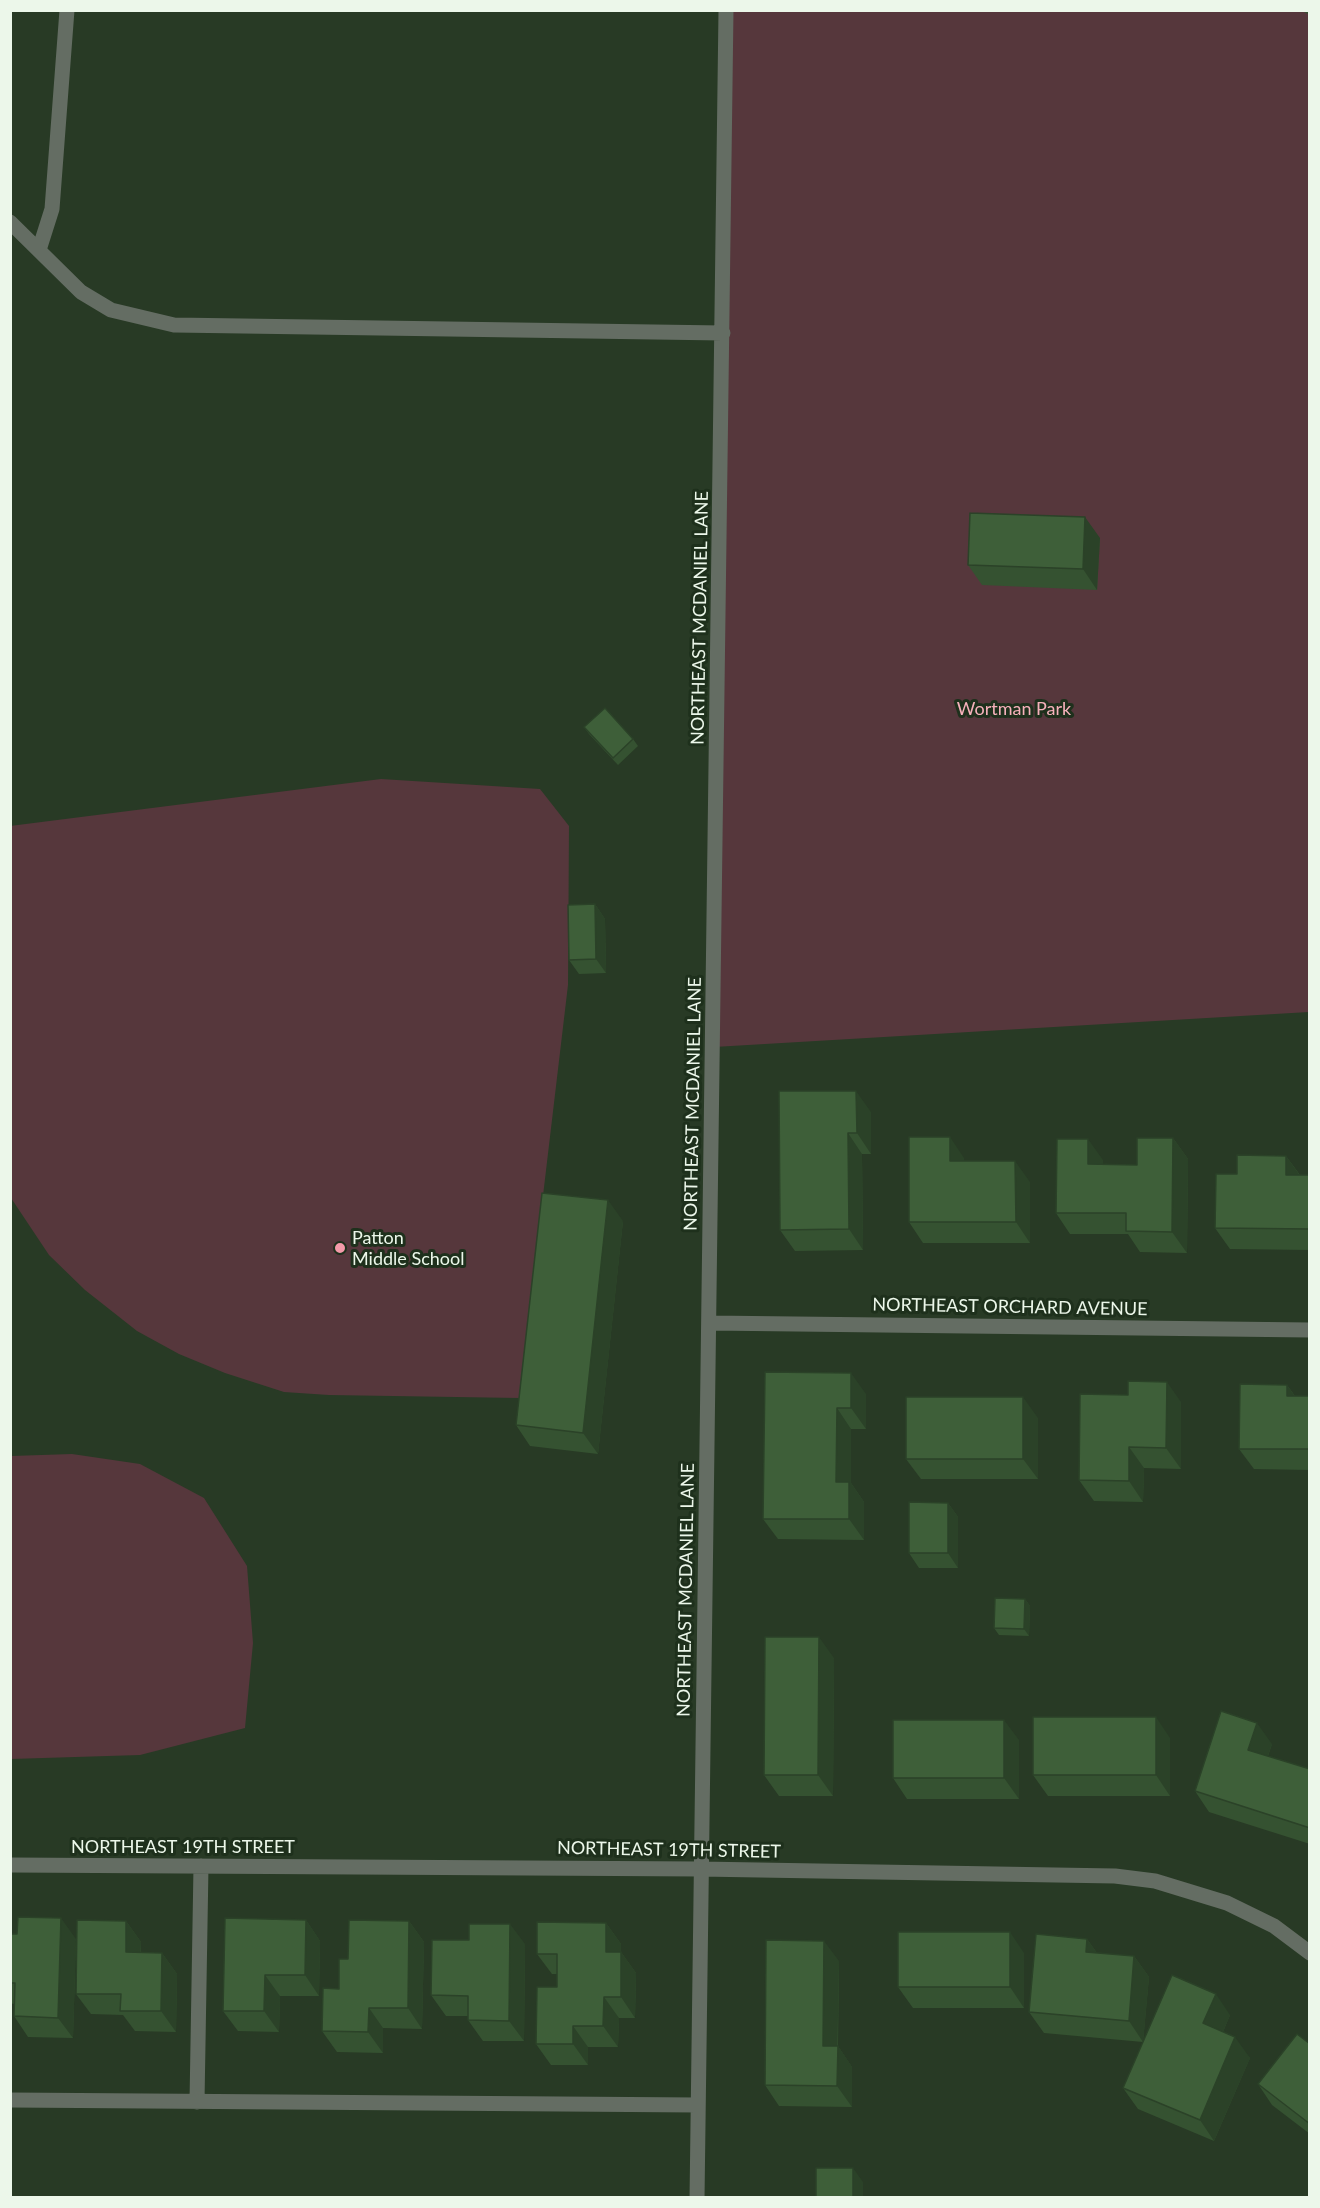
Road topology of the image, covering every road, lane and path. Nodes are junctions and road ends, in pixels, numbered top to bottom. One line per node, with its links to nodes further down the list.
1 (67, 10): 4 (street)
2 (726, 10): 5 (street, NORTHEAST MCDANIEL LANE)
3 (10, 222): 4 (street)
4 (39, 250): 5 (street)
5 (723, 333): 6 (street, NORTHEAST MCDANIEL LANE)
6 (710, 1323): 7 (street, NORTHEAST ORCHARD AVENUE); 10 (street, NORTHEAST MCDANIEL LANE)
7 (1310, 1330)
8 (10, 1865): 9 (street, NORTHEAST 19TH STREET)
9 (201, 1866): 10 (street, NORTHEAST 19TH STREET); 13 (street)
10 (700, 1869): 11 (street, NORTHEAST 19TH STREET); 14 (street, NORTHEAST MCDANIEL LANE)
11 (1310, 1953)
12 (10, 2100): 13 (street)
13 (197, 2102): 14 (street)
14 (698, 2106): 15 (street, NORTHEAST MCDANIEL LANE)
15 (697, 2198)

